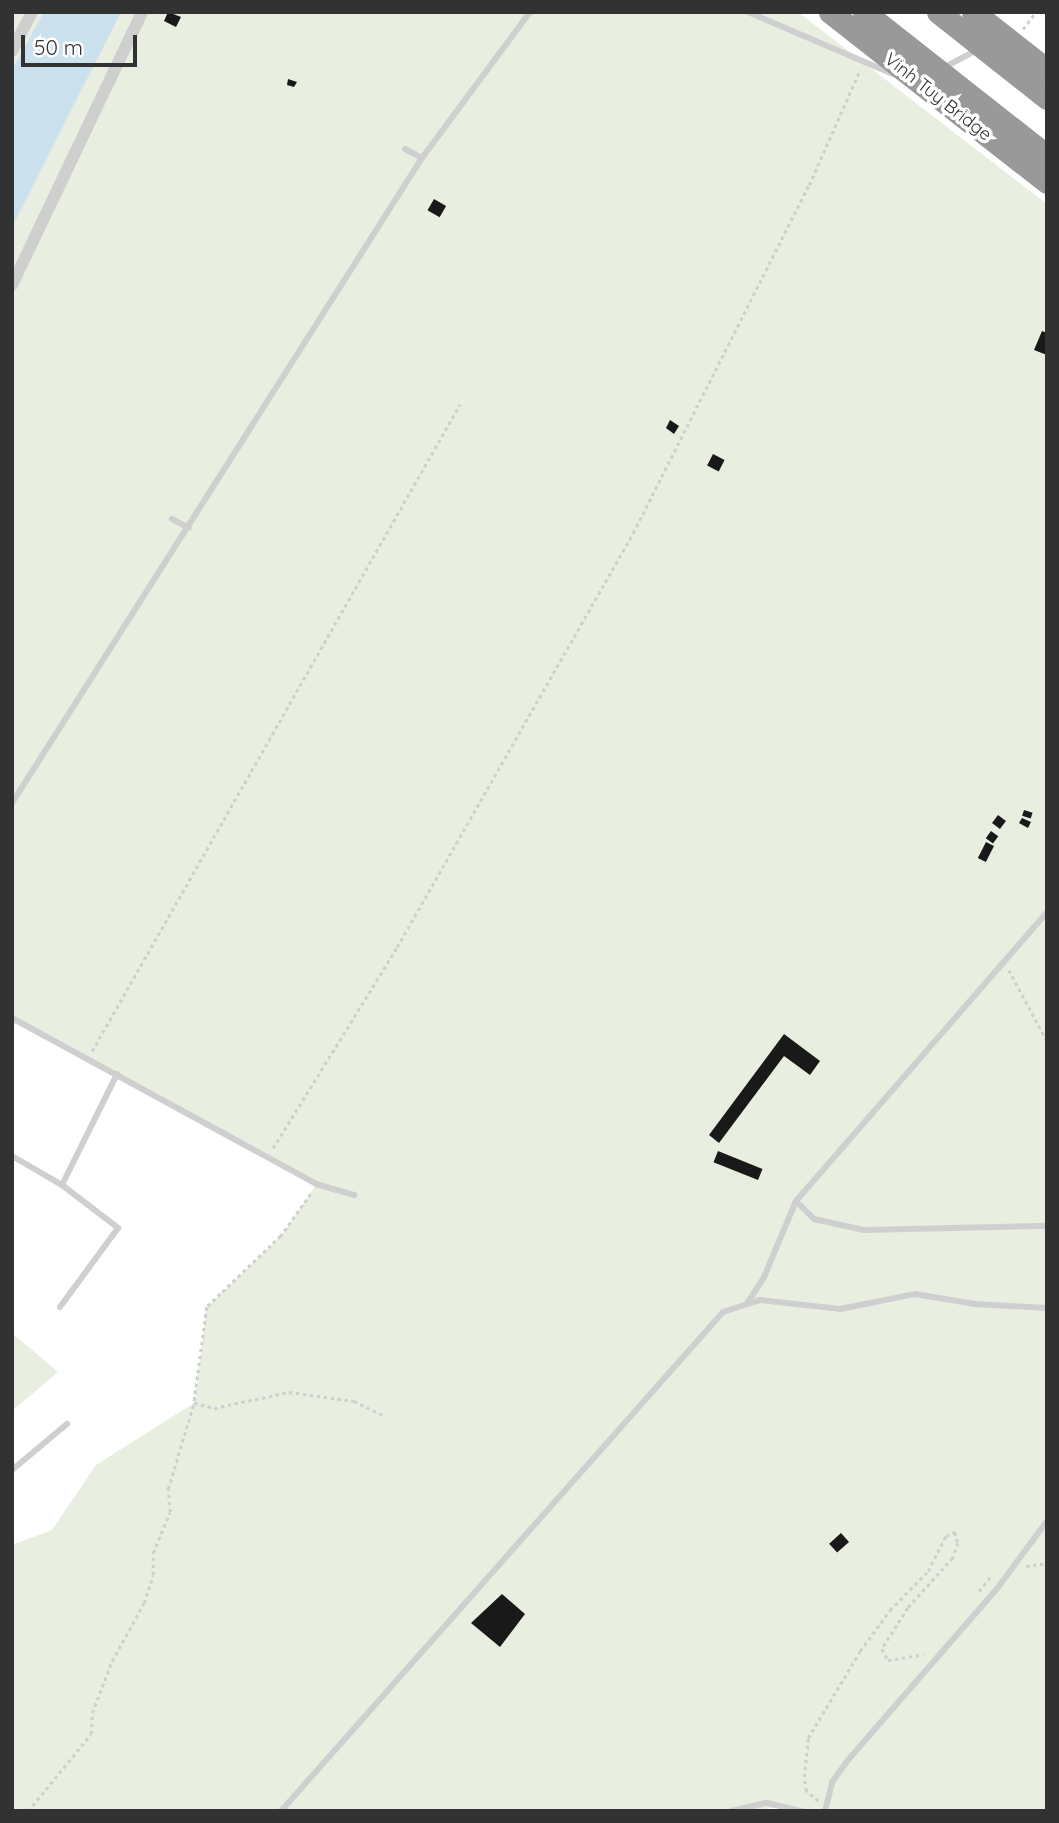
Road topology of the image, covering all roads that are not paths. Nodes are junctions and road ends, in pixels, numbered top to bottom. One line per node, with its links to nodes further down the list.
1 (32, 12): 11 (street)
2 (142, 12): 19 (street)
3 (530, 12): 17 (lane)
4 (748, 12): 10 (lane)
5 (830, 12): 18 (highway, Vinh Tuy Bridge, bridge)
6 (864, 12): 16 (highway, Vinh Tuy Bridge, bridge)
7 (937, 12): 14 (highway, bridge)
8 (973, 12): 13 (highway, bridge)
9 (980, 12): 10 (lane)
10 (1013, 38): 12 (lane)
11 (12, 51)
12 (1047, 64)
13 (1047, 70)
14 (1047, 98)
15 (405, 149): 17 (lane)
16 (1047, 156)
17 (422, 158): 21 (lane)
18 (1047, 182)
19 (12, 285)
20 (172, 519): 21 (lane)
21 (188, 528): 22 (lane)
22 (12, 803)
23 (1047, 912): 29 (lane)
24 (12, 1018): 25 (lane)
25 (117, 1074): 27 (lane); 28 (lane)
26 (12, 1156): 27 (lane)
27 (62, 1185): 32 (lane)
28 (354, 1195)
29 (796, 1201): 30 (lane); 31 (lane)
30 (1047, 1226)
31 (747, 1302): 33 (lane); 37 (lane)
32 (60, 1307)
33 (1047, 1308)
34 (67, 1424): 35 (lane)
35 (12, 1470)
36 (1047, 1521): 40 (lane)
37 (281, 1811)
38 (731, 1811): 39 (lane)
39 (802, 1811)
40 (824, 1811)

